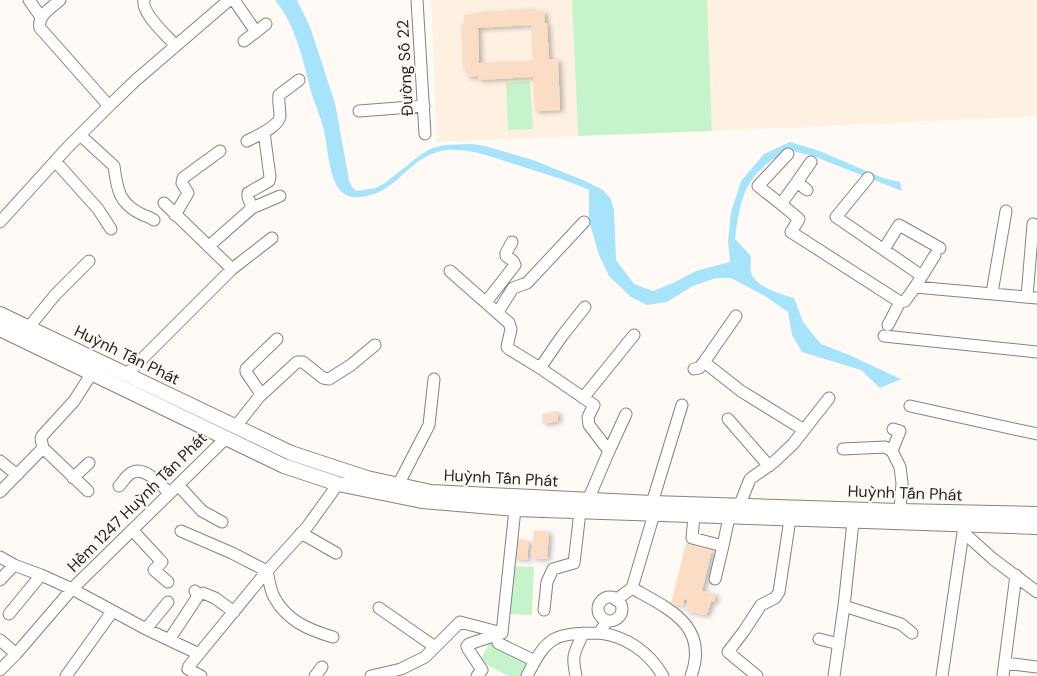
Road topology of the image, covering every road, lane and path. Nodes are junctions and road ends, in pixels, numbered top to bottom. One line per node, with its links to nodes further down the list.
1 (29, 0): 7 (street)
2 (60, 0): 7 (street)
3 (144, 0): 11 (street)
4 (229, 0): 11 (street)
5 (234, 0): 9 (street)
6 (417, 0): 14 (street, Đường Số 22)
7 (41, 17): 13 (street)
8 (266, 24): 9 (street)
9 (256, 32): 10 (street)
10 (244, 41)
11 (176, 46): 13 (street)
12 (299, 80): 16 (street)
13 (109, 106): 18 (street)
14 (424, 106): 15 (street); 17 (street, Đường Số 22)
15 (359, 111)
16 (264, 132): 19 (street); 30 (street)
17 (425, 134)
18 (80, 135): 22 (street); 34 (street)
19 (247, 141)
20 (220, 151): 32 (street)
21 (788, 154): 29 (street)
22 (55, 161): 33 (street); 37 (street)
23 (811, 162): 25 (street)
24 (868, 178): 42 (street)
25 (797, 182): 26 (street); 29 (street)
26 (808, 190)
27 (280, 196): 30 (street)
28 (164, 203): 32 (street)
29 (781, 204): 51 (street)
30 (252, 208): 40 (street)
31 (1006, 210): 48 (street)
32 (175, 216): 40 (street)
33 (2, 217)
34 (154, 220)
35 (584, 222): 53 (street)
36 (1033, 224): 41 (street)
37 (111, 229)
38 (272, 238): 44 (street)
39 (512, 242): 50 (street)
40 (209, 246): 44 (street)
41 (1034, 247): 49 (street)
42 (884, 249): 46 (street); 46 (street)
43 (89, 261): 56 (street)
44 (232, 269): 67 (street)
45 (450, 271): 50 (street)
46 (922, 276): 47 (street)
47 (915, 287): 48 (street); 51 (street)
48 (992, 293): 49 (street)
49 (1032, 298)
50 (486, 302): 53 (street)
51 (900, 302): 61 (street)
52 (585, 308): 63 (street)
53 (498, 312): 63 (street)
54 (0, 314): 56 (main road, Huỳnh Tấn Phát)
55 (736, 316): 62 (street)
56 (29, 327): 67 (main road, Huỳnh Tấn Phát)
57 (0, 329): 65 (main road, Huỳnh Tấn Phát)
58 (634, 335): 69 (street)
59 (277, 339): 68 (street)
60 (375, 344): 68 (street)
61 (1037, 352)
62 (704, 362): 64 (street); 77 (street)
63 (540, 368): 69 (street)
64 (694, 369)
65 (92, 373): 67 (main road, Huỳnh Tấn Phát); 80 (street)
66 (434, 379): 90 (street)
67 (123, 380): 75 (main road, Huỳnh Tấn Phát); 79 (main road, Huỳnh Tấn Phát)
68 (262, 394): 75 (street)
69 (583, 398): 82 (street)
70 (829, 398): 77 (street)
71 (682, 405): 98 (street)
72 (910, 406): 78 (street)
73 (626, 414): 82 (street)
74 (728, 419): 86 (street)
75 (236, 426): 90 (main road, Huỳnh Tấn Phát)
76 (893, 429): 83 (street)
77 (804, 430): 86 (street)
78 (1037, 434)
79 (225, 439): 89 (main road, Huỳnh Tấn Phát); 92 (street, Hẻm 1247 Huỳnh Tấn Phát)
80 (43, 448): 87 (street); 88 (street)
81 (843, 449): 83 (street)
82 (609, 451): 96 (street)
83 (892, 451): 99 (street)
84 (0, 461): 87 (street)
85 (89, 463): 88 (street)
86 (769, 466): 97 (street)
87 (17, 475): 94 (street)
88 (73, 478): 93 (street)
89 (338, 484): 95 (main road, Huỳnh Tấn Phát); 110 (street)
90 (398, 485): 95 (main road, Huỳnh Tấn Phát)
91 (119, 486): 92 (street)
92 (174, 489): 104 (street); 108 (street, Hẻm 1247 Huỳnh Tấn Phát)
93 (88, 491)
94 (0, 492)
95 (515, 503): 96 (main road, Huỳnh Tấn Phát); 139 (street)
96 (583, 504): 98 (main road, Huỳnh Tấn Phát); 128 (street)
97 (740, 504): 98 (main road, Huỳnh Tấn Phát); 100 (main road, Huỳnh Tấn Phát)
98 (653, 508): 102 (main road, Huỳnh Tấn Phát); 121 (street)
99 (900, 511): 100 (main road, Huỳnh Tấn Phát); 106 (main road, Huỳnh Tấn Phát)
100 (790, 513): 103 (main road, Huỳnh Tấn Phát); 105 (main road, Huỳnh Tấn Phát); 160 (street)
101 (1037, 514): 106 (main road, Huỳnh Tấn Phát)
102 (694, 516): 103 (main road, Huỳnh Tấn Phát); 111 (street)
103 (729, 517): 111 (street)
104 (222, 522)
105 (853, 522): 106 (main road, Huỳnh Tấn Phát); 126 (street)
106 (964, 523): 107 (main road, Huỳnh Tấn Phát); 117 (street); 162 (street)
107 (1037, 527)
108 (133, 531): 120 (street); 122 (street, Hẻm 1247 Huỳnh Tấn Phát)
109 (181, 531): 115 (street)
110 (301, 533): 112 (street); 115 (street)
111 (723, 546): 118 (street)
112 (336, 553)
113 (0, 557): 114 (street, Hẻm 1247 Huỳnh Tấn Phát)
114 (14, 565): 116 (street, Hẻm 1247 Huỳnh Tấn Phát); 119 (street)
115 (267, 570): 130 (street); 138 (street)
116 (42, 575): 122 (street, Hẻm 1247 Huỳnh Tấn Phát); 131 (street)
117 (1016, 575): 123 (street); 149 (street)
118 (715, 579)
119 (0, 580)
120 (168, 582)
121 (632, 588): 124 (street); 159 (street)
122 (72, 589): 129 (street); 146 (street, Hẻm 1247 Huỳnh Tấn Phát)
123 (1037, 592)
124 (616, 600): 132 (street); 132 (street)
125 (168, 602): 134 (street)
126 (844, 606): 137 (street); 144 (street)
127 (379, 608): 145 (street)
128 (544, 610)
129 (112, 612): 134 (street); 153 (street)
130 (234, 612): 142 (street); 147 (street)
131 (9, 614)
132 (607, 621): 136 (street)
133 (454, 627): 139 (street); 143 (street); 145 (street)
134 (146, 630): 142 (street)
135 (582, 633): 136 (street); 148 (street); 157 (street)
136 (598, 633): 158 (street)
137 (912, 633)
138 (334, 637)
139 (500, 638): 143 (street); 148 (street)
140 (819, 639): 144 (street)
141 (0, 640): 146 (street)
142 (170, 640): 147 (street)
143 (469, 644): 152 (street)
144 (839, 644): 161 (street)
145 (435, 647): 155 (street)
146 (16, 654): 151 (street, Hẻm 1247 Huỳnh Tấn Phát)
147 (199, 654): 154 (street)
148 (535, 661): 156 (street)
149 (1005, 663): 150 (street); 163 (street)
150 (1037, 667)
151 (0, 670)
152 (479, 673)
153 (66, 676)
154 (201, 676)
155 (371, 676)
156 (527, 676)
157 (576, 676)
158 (663, 676)
159 (691, 676)
160 (757, 676)
161 (834, 676)
162 (942, 676)
163 (1003, 676)

